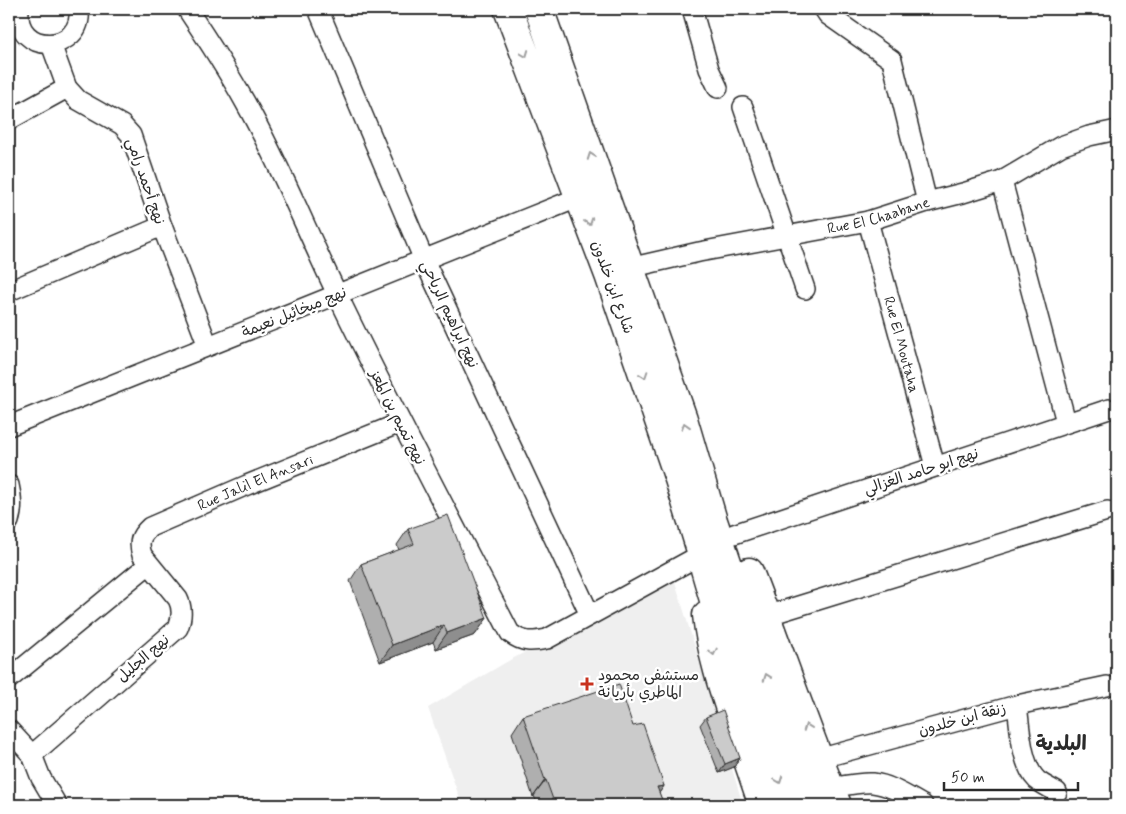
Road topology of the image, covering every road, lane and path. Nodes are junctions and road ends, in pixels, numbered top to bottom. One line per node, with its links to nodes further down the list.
1 (19, 9): 9 (street)
2 (79, 9): 9 (street)
3 (187, 9): 25 (street, نهج تميم بن المعز)
4 (318, 9): 21 (street, نهج ابراهيم الرياحي)
5 (508, 9): 16 (highway, شارع ابن خلدون, one-way to 16)
6 (539, 9): 22 (highway, شارع ابن خلدون, one-way to 6)
7 (692, 9): 11 (street)
8 (824, 9): 17 (street)
9 (51, 44): 10 (street)
10 (66, 88): 13 (street); 19 (street, نهج أحمد رامي)
11 (718, 88)
12 (743, 107): 20 (street)
13 (9, 120)
14 (1117, 130): 15 (street, Rue El Chaabane)
15 (1002, 181): 17 (street, Rue El Chaabane); 28 (street)
16 (580, 198): 21 (street, نهج ميخائيل نعيمة); 37 (highway, شارع ابن خلدون, one-way to 37)
17 (927, 202): 18 (street, Rue El Chaabane)
18 (868, 220): 20 (street, Rue El Chaabane); 31 (street, Rue El Moutaha)
19 (162, 226): 24 (street); 26 (street, نهج أحمد رامي)
20 (787, 235): 22 (street, Rue El Chaabane); 23 (street)
21 (424, 260): 25 (street, نهج ميخائيل نعيمة); 39 (street, نهج ابراهيم الرياحي)
22 (629, 268): 32 (highway, شارع ابن خلدون, one-way to 22)
23 (805, 288)
24 (9, 291)
25 (337, 295): 26 (street, نهج ميخائيل نعيمة); 29 (street, نهج تميم بن المعز)
26 (208, 346): 30 (street, نهج ميخائيل نعيمة)
27 (1109, 409): 28 (street, نهج ابو حامد الغزالي)
28 (1066, 422): 31 (street, نهج ابو حامد الغزالي)
29 (400, 423): 38 (street, Rue Jalil El Ansari); 39 (street, نهج تميم بن المعز)
30 (9, 426)
31 (935, 466): 36 (street, نهج ابو حامد الغزالي)
32 (699, 472): 36 (highway); 48 (highway, one-way to 32)
33 (9, 485): 35 (street)
34 (1108, 511): 40 (street)
35 (9, 521)
36 (734, 534): 40 (highway)
37 (703, 561): 39 (street, نهج تميم بن المعز); 50 (highway, one-way to 50); 51 (highway, one-way to 51)
38 (148, 565): 41 (street); 45 (street, نهج الجليل)
39 (590, 616)
40 (766, 616): 46 (highway, one-way to 40)
41 (9, 678)
42 (1107, 686): 43 (street, زنقة ابن خلدون)
43 (1016, 705): 46 (street, زنقة ابن خلدون); 47 (street)
44 (9, 730): 45 (street)
45 (32, 755): 49 (street)
46 (818, 759): 48 (highway)
47 (1057, 792)
48 (827, 799): 52 (street)
49 (57, 805)
50 (763, 805)
51 (789, 805)
52 (923, 805)

